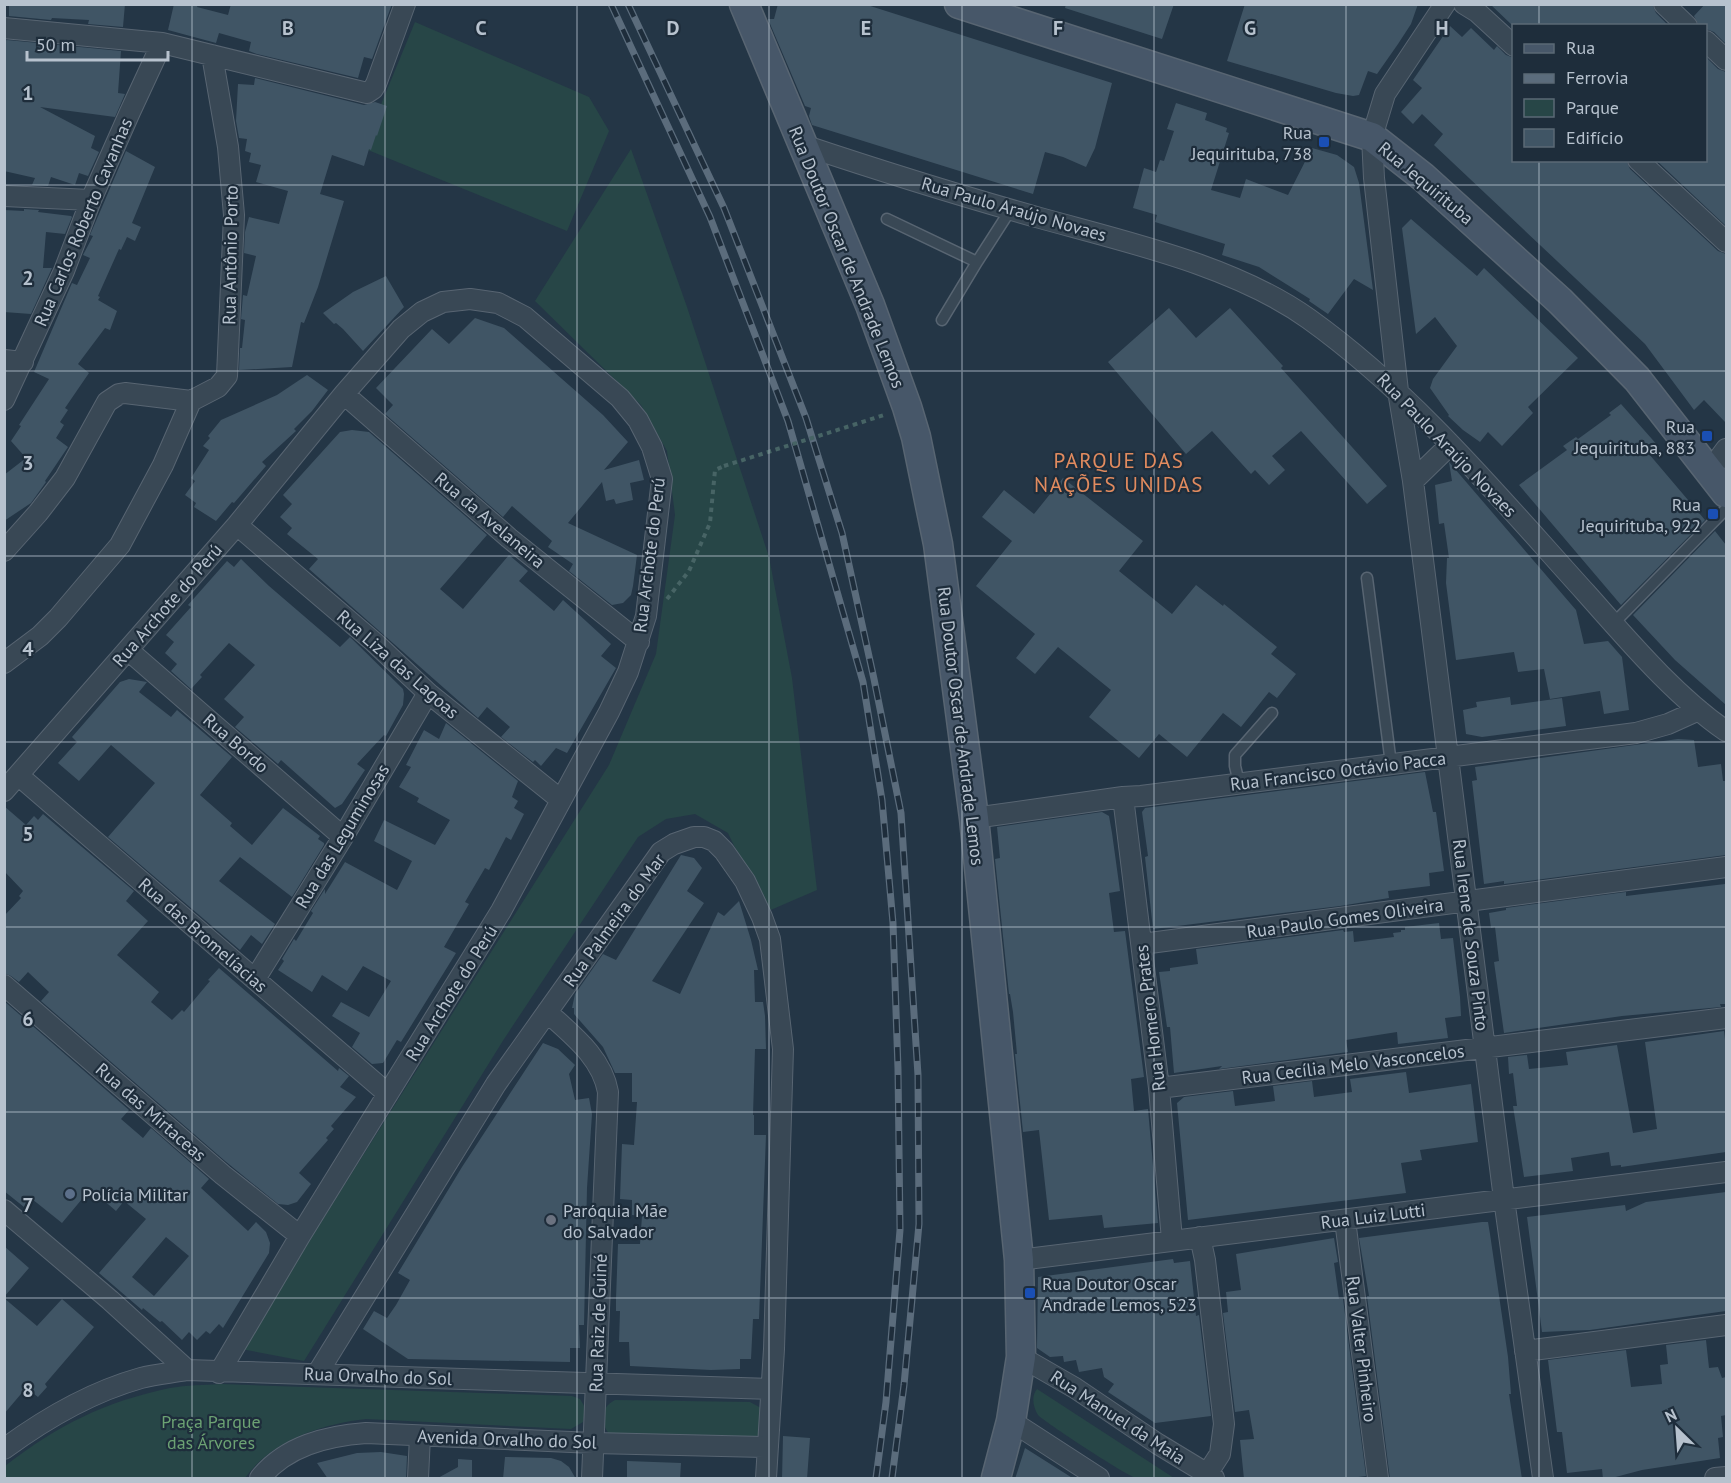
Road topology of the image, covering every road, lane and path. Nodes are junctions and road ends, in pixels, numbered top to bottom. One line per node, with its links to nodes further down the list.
1 (405, 4): 12 (street)
2 (744, 4): 15 (street, Rua Doutor Oscar de Andrade Lemos)
3 (1445, 4): 14 (street, Rua Irene de Souza Pinto)
4 (1464, 4): 11 (street)
5 (1664, 4): 7 (street)
6 (967, 6): 14 (street, Rua Jequirituba)
7 (1686, 24)
8 (4, 28): 9 (street)
9 (162, 43): 12 (street); 18 (street, Rua Carlos Roberto Cavanhas)
10 (1707, 43): 13 (street)
11 (1512, 44)
12 (212, 55): 28 (street, Rua Antônio Porto)
13 (1726, 60)
14 (1372, 137): 25 (street, Rua Irene de Souza Pinto); 33 (street, Rua Jequirituba)
15 (803, 144): 19 (street, Rua Paulo Araújo Novaes); 29 (street, Rua Doutor Oscar de Andrade Lemos)
16 (1640, 162): 21 (street)
17 (4, 196): 18 (street)
18 (92, 200): 24 (street, Rua Carlos Roberto Cavanhas)
19 (1011, 209): 22 (lane); 25 (street, Rua Paulo Araújo Novaes)
20 (887, 219): 22 (lane)
21 (1726, 242)
22 (977, 262): 23 (lane)
23 (942, 320)
24 (14, 361): 27 (street, Rua Carlos Roberto Cavanhas)
25 (1398, 391): 30 (street, Rua Paulo Araújo Novaes); 32 (street, Rua Irene de Souza Pinto)
26 (344, 394): 35 (street, Rua Archote do Perú); 38 (street, Rua Archote do Perú); 40 (street, Rua da Avelaneira)
27 (4, 400)
28 (191, 401): 36 (street); 42 (street)
29 (907, 407): 38 (path, bridge); 54 (street, Rua Doutor Oscar de Andrade Lemos)
30 (1450, 445): 32 (street); 39 (street, Rua Paulo Araújo Novaes)
31 (1726, 449): 33 (street)
32 (1413, 481): 47 (street, Rua Irene de Souza Pinto)
33 (1718, 482)
34 (1726, 509): 39 (lane)
35 (237, 525): 41 (street, Rua Archote do Perú); 43 (street, Rua Liza das Lagoas)
36 (4, 551)
37 (1367, 578): 48 (lane)
38 (646, 616): 40 (street, Rua Archote do Perú)
39 (1613, 624): 44 (street, Rua Paulo Araújo Novaes)
40 (639, 642): 53 (street, Rua Archote do Perú)
41 (128, 650): 49 (street, Rua Archote do Perú); 55 (street, Rua Bordo)
42 (4, 663)
43 (428, 693): 53 (street, Rua Liza das Lagoas); 55 (street, Rua das Leguminosas)
44 (1699, 710): 46 (street, Rua Paulo Araújo Novaes); 47 (street, Rua Francisco Octávio Pacca)
45 (1272, 713): 50 (lane)
46 (1726, 731)
47 (1448, 757): 48 (street, Rua Francisco Octávio Pacca); 57 (street, Rua Irene de Souza Pinto)
48 (1391, 764): 50 (street, Rua Francisco Octávio Pacca)
49 (18, 775): 51 (street, Rua Archote do Perú); 59 (street, Rua das Bromelíacias)
50 (1239, 783): 52 (street, Rua Francisco Octávio Pacca)
51 (4, 791)
52 (1123, 797): 54 (street, Rua Francisco Octávio Pacca); 58 (street, Rua Homero Prates)
53 (561, 800): 65 (street, Rua Archote do Perú)
54 (974, 818): 73 (street, Rua Doutor Oscar de Andrade Lemos)
55 (343, 837): 59 (street, Rua das Leguminosas)
56 (1726, 867): 57 (street, Rua Paulo Gomes Oliveira)
57 (1467, 901): 58 (street, Rua Paulo Gomes Oliveira); 63 (street, Rua Irene de Souza Pinto)
58 (1142, 945): 64 (street, Rua Homero Prates)
59 (255, 979): 65 (street, Rua das Bromelíacias)
60 (4, 985): 70 (street, Rua das Mirtaceas)
61 (547, 1012): 79 (street, Rua Palmeira do Mar); 80 (street, Rua Raiz de Guiné); 81 (street, Rua Palmeira do Mar)
62 (1726, 1018): 63 (street, Rua Cecília Melo Vasconcelos)
63 (1485, 1048): 64 (street, Rua Cecília Melo Vasconcelos); 67 (street, Rua Irene de Souza Pinto)
64 (1159, 1088): 72 (street, Rua Homero Prates)
65 (388, 1094): 70 (street, Rua Archote do Perú)
66 (1726, 1172): 67 (street, Rua Luiz Lutti)
67 (1504, 1199): 69 (street, Rua Luiz Lutti); 75 (street, Rua Irene de Souza Pinto)
68 (4, 1210): 77 (street)
69 (1345, 1220): 71 (street, Rua Luiz Lutti); 95 (street, Rua Valter Pinheiro)
70 (300, 1236): 78 (street, Rua Archote do Perú)
71 (1200, 1238): 72 (street, Rua Luiz Lutti); 87 (street)
72 (1172, 1240): 73 (street, Rua Luiz Lutti)
73 (1019, 1260): 76 (street, Rua Doutor Oscar de Andrade Lemos)
74 (1726, 1325): 75 (street)
75 (1525, 1351): 96 (street, Rua Irene de Souza Pinto)
76 (1021, 1357): 82 (street, Rua Doutor Oscar de Andrade Lemos); 87 (street, Rua Manuel da Maia)
77 (187, 1371): 78 (street, Rua Orvalho do Sol); 86 (street, Rua Orvalho do Sol)
78 (219, 1372): 79 (street, Rua Orvalho do Sol)
79 (317, 1374): 80 (street, Rua Orvalho do Sol)
80 (596, 1384): 81 (street, Rua Orvalho do Sol); 84 (street, Rua Raiz de Guiné)
81 (771, 1389): 85 (street, Rua Palmeira do Mar)
82 (1011, 1421): 93 (street, Rua Doutor Oscar de Andrade Lemos); 94 (street)
83 (420, 1436): 84 (street, Avenida Orvalho do Sol); 89 (street, Avenida Orvalho do Sol); 90 (street)
84 (594, 1443): 85 (street, Avenida Orvalho do Sol); 91 (street, Rua Raiz de Guiné)
85 (768, 1447): 92 (street, Rua Palmeira do Mar)
86 (4, 1449)
87 (1210, 1476)
88 (1726, 1477): 97 (street)
89 (260, 1479)
90 (418, 1479)
91 (592, 1479)
92 (766, 1479)
93 (996, 1479)
94 (1099, 1479)
95 (1378, 1479)
96 (1543, 1479)
97 (1715, 1479)

